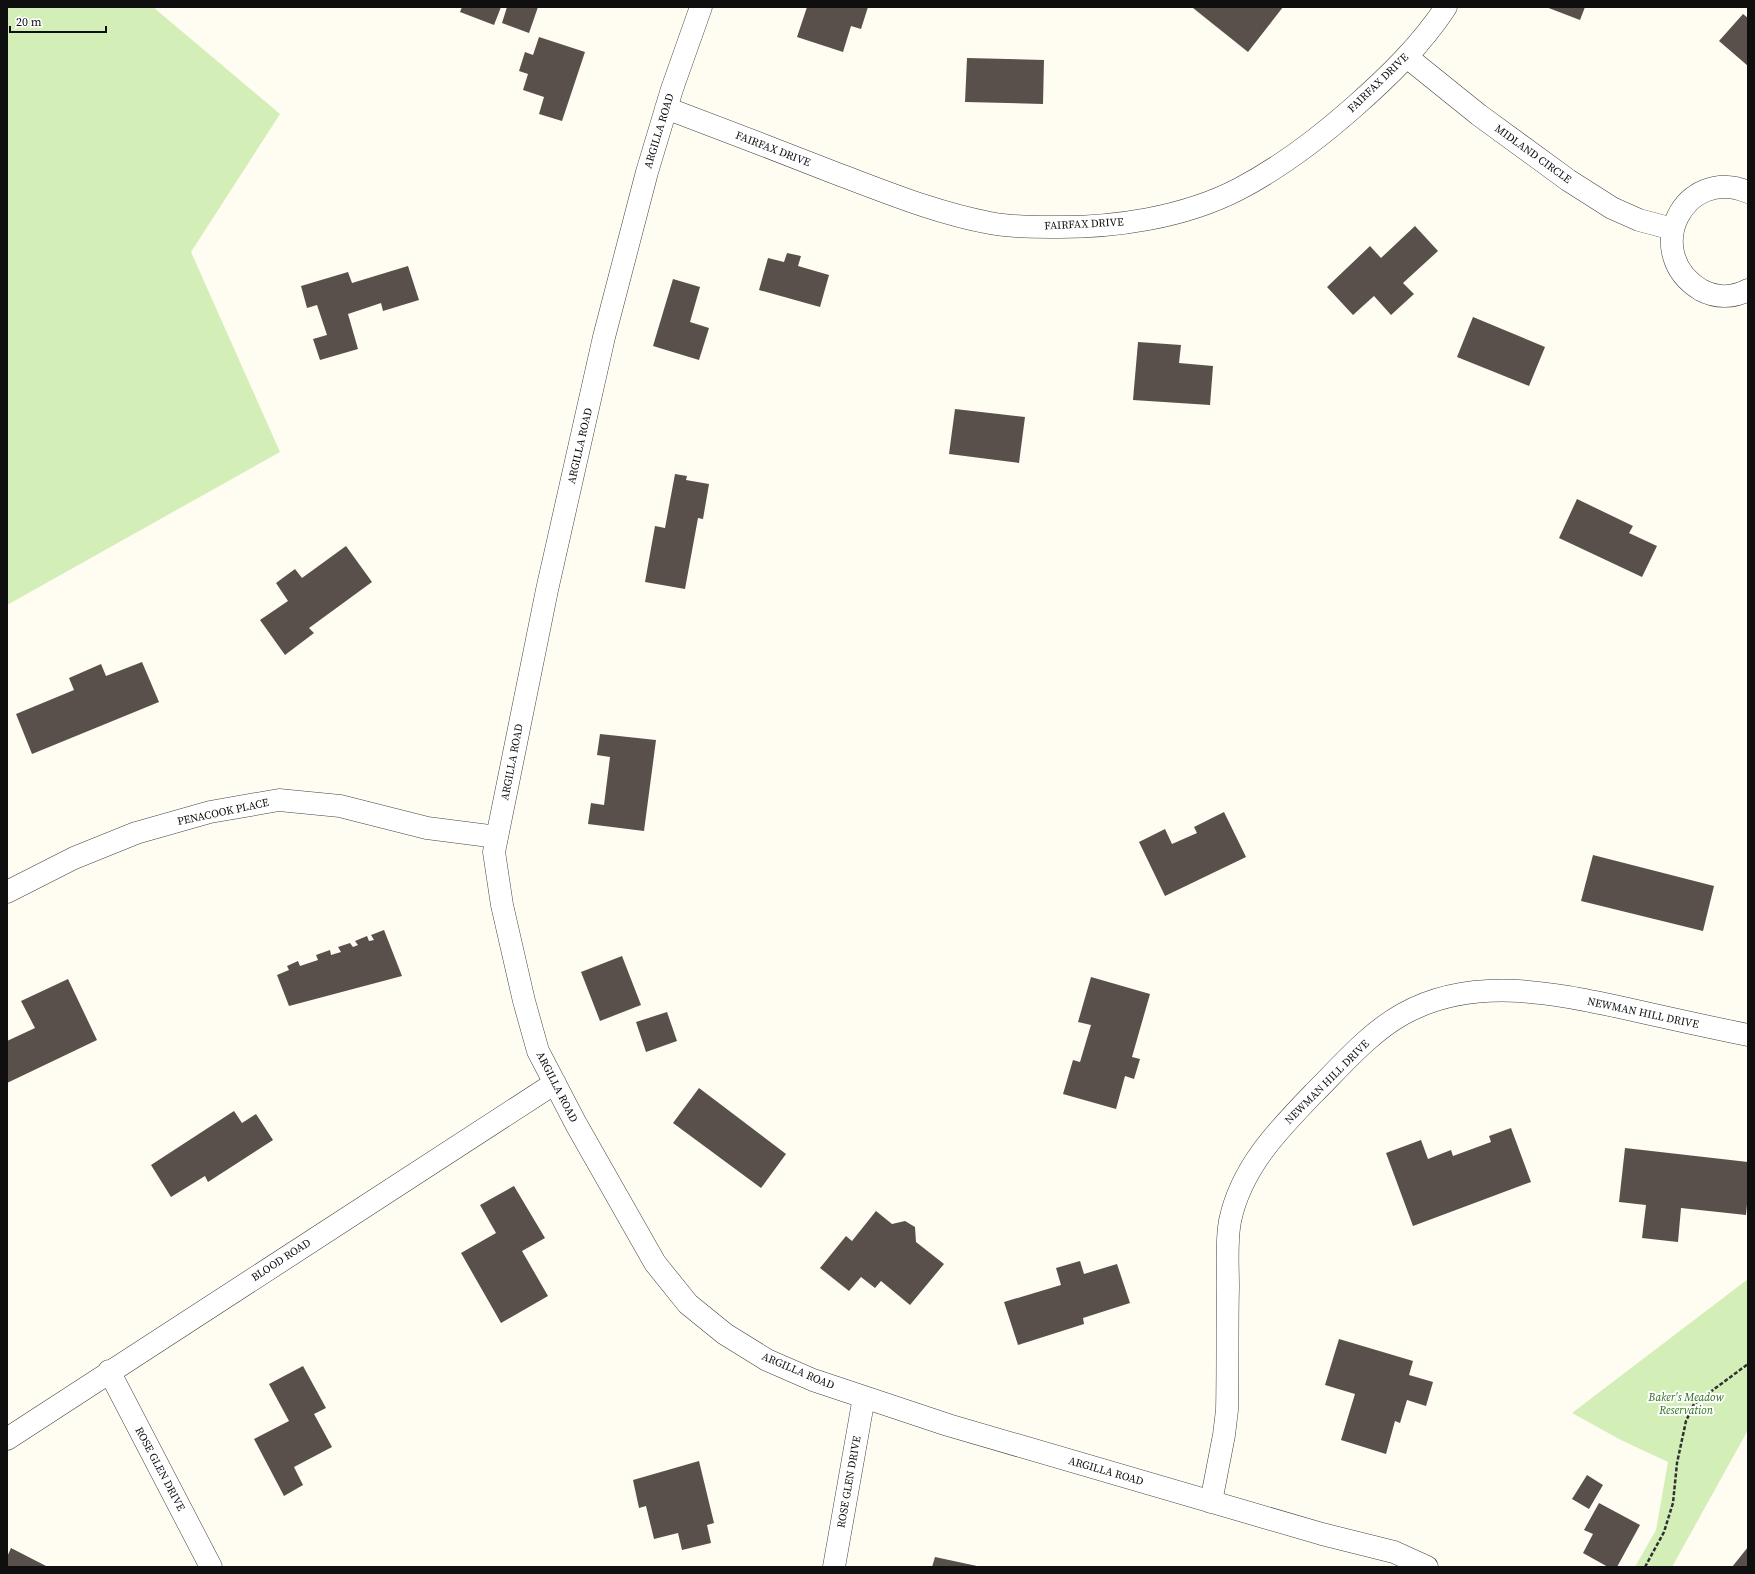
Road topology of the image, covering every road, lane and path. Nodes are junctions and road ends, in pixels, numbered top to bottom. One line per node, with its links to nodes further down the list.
1 (701, 7): 4 (street, ARGILLA ROAD)
2 (1446, 7): 3 (street, FAIRFAX DRIVE)
3 (1407, 57): 4 (street, FAIRFAX DRIVE); 6 (street, MIDLAND CIRCLE)
4 (666, 108): 8 (street, ARGILLA ROAD)
5 (1748, 192): 6 (street)
6 (1672, 228): 7 (street)
7 (1748, 290)
8 (497, 836): 9 (street, PENACOOK PLACE); 11 (street, ARGILLA ROAD)
9 (7, 892)
10 (1748, 1035): 16 (street, NEWMAN HILL DRIVE)
11 (555, 1083): 13 (street, BLOOD ROAD); 14 (street, ARGILLA ROAD)
12 (1748, 1364): 20 (path)
13 (109, 1371): 15 (street, BLOOD ROAD); 17 (street, ROSE GLEN DRIVE)
14 (864, 1397): 16 (street, ARGILLA ROAD); 18 (street, ROSE GLEN DRIVE)
15 (7, 1439)
16 (1210, 1502): 19 (street, ARGILLA ROAD)
17 (211, 1567)
18 (834, 1567)
19 (1427, 1567)
20 (1645, 1567)

